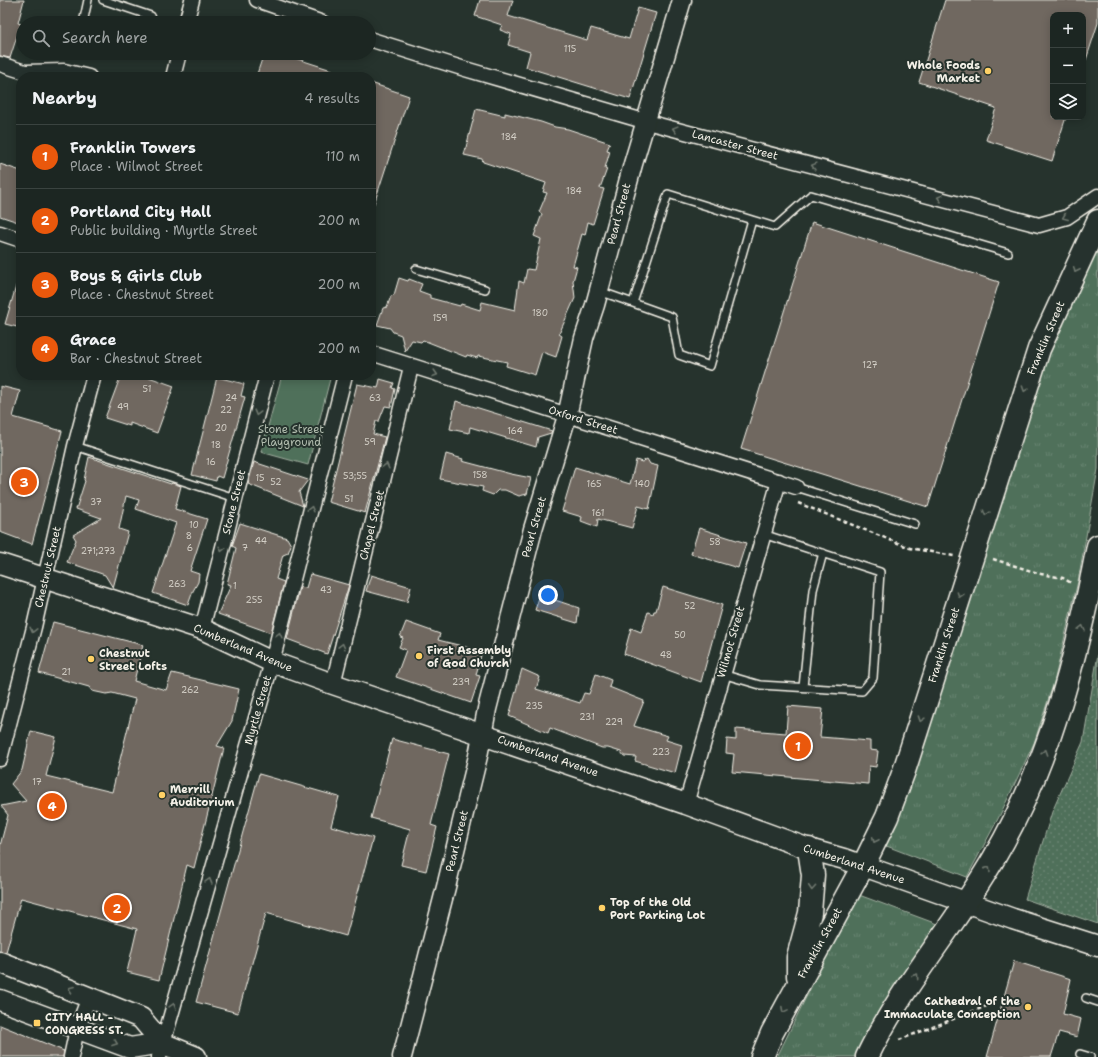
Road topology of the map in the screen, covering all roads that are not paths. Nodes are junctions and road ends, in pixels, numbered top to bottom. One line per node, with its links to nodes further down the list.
1 (88, 0): 6 (lane)
2 (103, 0): 7 (lane)
3 (192, 0): 8 (street)
4 (257, 0): 9 (street)
5 (682, 0): 17 (street, Pearl Street)
6 (84, 16)
7 (151, 16)
8 (188, 16)
9 (302, 16)
10 (376, 41): 17 (street, Lancaster Street)
11 (177, 60): 16 (street)
12 (0, 64): 14 (street)
13 (25, 72): 15 (street)
14 (25, 72)
15 (71, 72)
16 (174, 72)
17 (647, 122): 18 (street, Lancaster Street, one-way to 17); 26 (street, Pearl Street)
18 (1098, 196)
19 (752, 220): 23 (lane); 27 (lane); 27 (lane)
20 (1098, 221): 53 (main road, Franklin Street, one-way to 53)
21 (0, 233): 22 (street)
22 (16, 238)
23 (1008, 253)
24 (416, 269): 25 (lane)
25 (485, 290)
26 (599, 291): 27 (lane); 33 (street, Pearl Street)
27 (633, 303)
28 (376, 355): 29 (street, Oxford Street)
29 (411, 366): 33 (street, Oxford Street, one-way to 33); 47 (street, Chapel Street, one-way to 29)
30 (93, 380): 34 (street, Chestnut Street)
31 (266, 380): 37 (street, Stone Street, one-way to 37)
32 (344, 380): 45 (street, Myrtle Street, one-way to 32)
33 (567, 416): 35 (street, Oxford Street); 49 (street, Pearl Street)
34 (75, 446): 37 (lane); 43 (street, Chestnut Street)
35 (779, 481): 36 (street, Oxford Street); 39 (street, Wilmot Street)
36 (796, 487): 38 (lane)
37 (235, 498): 44 (street, Stone Street, one-way to 44)
38 (915, 524)
39 (763, 534): 41 (lane); 46 (street, Wilmot Street)
40 (1098, 546): 54 (main road, one-way to 40)
41 (823, 553): 48 (lane); 48 (lane)
42 (0, 564): 43 (main road, Cumberland Avenue)
43 (46, 578): 44 (main road, Cumberland Avenue); 50 (street, Chestnut Street, one-way to 50)
44 (202, 629): 45 (main road, Cumberland Avenue)
45 (272, 662): 47 (main road, Cumberland Avenue); 63 (street, Myrtle Street, one-way to 45)
46 (722, 674): 48 (lane); 51 (street, Wilmot Street)
47 (333, 684): 49 (main road, Cumberland Avenue)
48 (803, 687)
49 (482, 734): 51 (main road, Cumberland Avenue); 67 (street, Pearl Street)
50 (0, 759)
51 (686, 804): 52 (main road, Cumberland Avenue)
52 (809, 849): 53 (main road, Cumberland Avenue); 57 (main road, one-way to 57)
53 (863, 866): 54 (main road, Cumberland Avenue); 57 (main road, Franklin Street)
54 (967, 902): 55 (main road, Cumberland Avenue); 69 (main road, one-way to 54)
55 (1098, 946)
56 (0, 962): 58 (main road, one-way to 56)
57 (797, 985): 68 (main road, Franklin Street, one-way to 68)
58 (89, 997): 62 (street); 63 (main road)
59 (1086, 998): 61 (lane)
60 (0, 1000): 62 (main road)
61 (1098, 1002)
62 (77, 1029): 63 (main road, one-way to 63); 65 (street)
63 (161, 1050): 66 (main road)
64 (1080, 1054): 70 (lane)
65 (71, 1057)
66 (196, 1057)
67 (402, 1057)
68 (762, 1057)
69 (867, 1057)
70 (1090, 1057)

